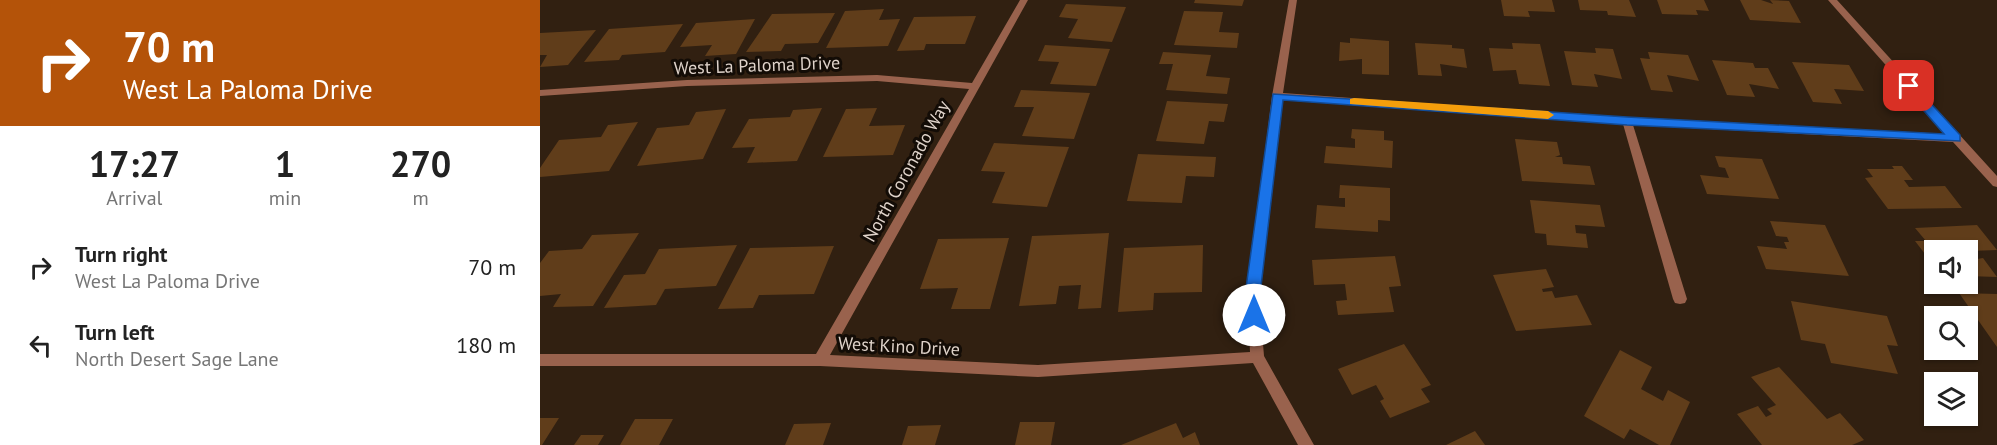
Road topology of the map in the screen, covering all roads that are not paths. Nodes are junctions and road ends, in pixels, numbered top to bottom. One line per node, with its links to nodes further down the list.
1 (1024, 0): 4 (street, North Coronado Way)
2 (1293, 0): 6 (street)
3 (1832, 0): 8 (street)
4 (975, 86): 5 (street, West La Paloma Drive); 13 (street, North Coronado Way)
5 (540, 93)
6 (1277, 96): 7 (street); 11 (street)
7 (1627, 121): 8 (street); 10 (street)
8 (1955, 138): 9 (street)
9 (1997, 183)
10 (1680, 300)
11 (1257, 357): 13 (street, West Kino Drive); 14 (street)
12 (540, 360): 13 (street, West Kino Drive)
13 (820, 360)
14 (1306, 445)

